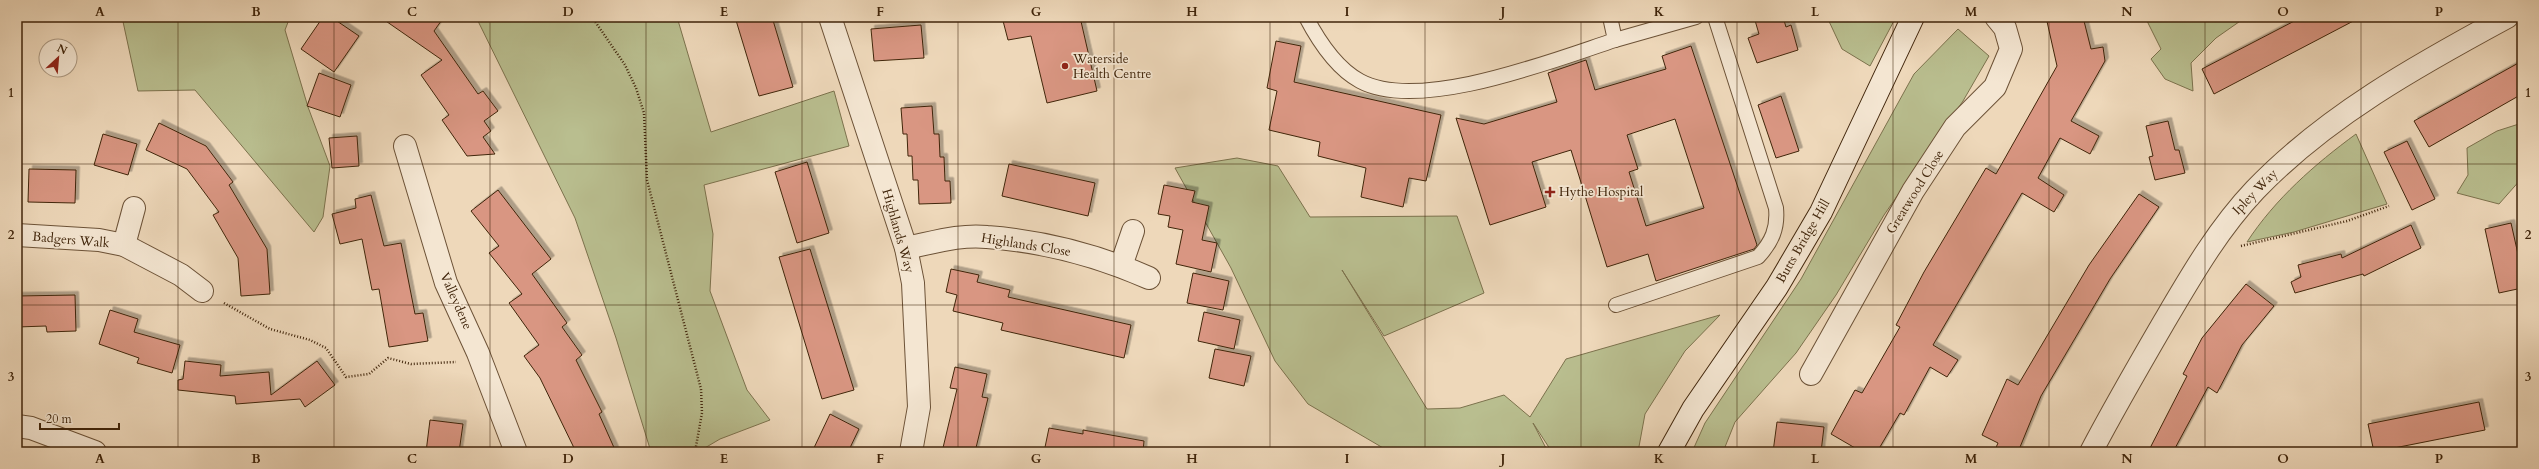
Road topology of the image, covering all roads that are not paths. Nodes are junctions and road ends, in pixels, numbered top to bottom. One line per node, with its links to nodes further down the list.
1 (830, 17): 15 (street, Highlands Way)
2 (1306, 17): 9 (lane)
3 (1610, 17): 9 (lane)
4 (1696, 17): 9 (lane)
5 (1715, 17): 19 (lane)
6 (1914, 17): 25 (street, Butts Bridge Hill)
7 (1996, 17): 20 (street, Greatwood Close)
8 (2507, 17): 26 (street, Ipley Way)
9 (1615, 40)
10 (405, 146): 23 (street, Valleydene)
11 (134, 208): 14 (street, Badgers Walk)
12 (1133, 231): 16 (street)
13 (17, 235): 14 (street, Badgers Walk)
14 (124, 245): 18 (street, Badgers Walk)
15 (906, 248): 16 (street, Highlands Close); 24 (street, Highlands Way)
16 (1121, 266): 17 (street, Highlands Close)
17 (1149, 278)
18 (202, 291)
19 (1616, 305)
20 (1811, 374)
21 (17, 426): 22 (street)
22 (95, 452)
23 (516, 452)
24 (912, 452)
25 (1669, 452)
26 (2091, 452)

